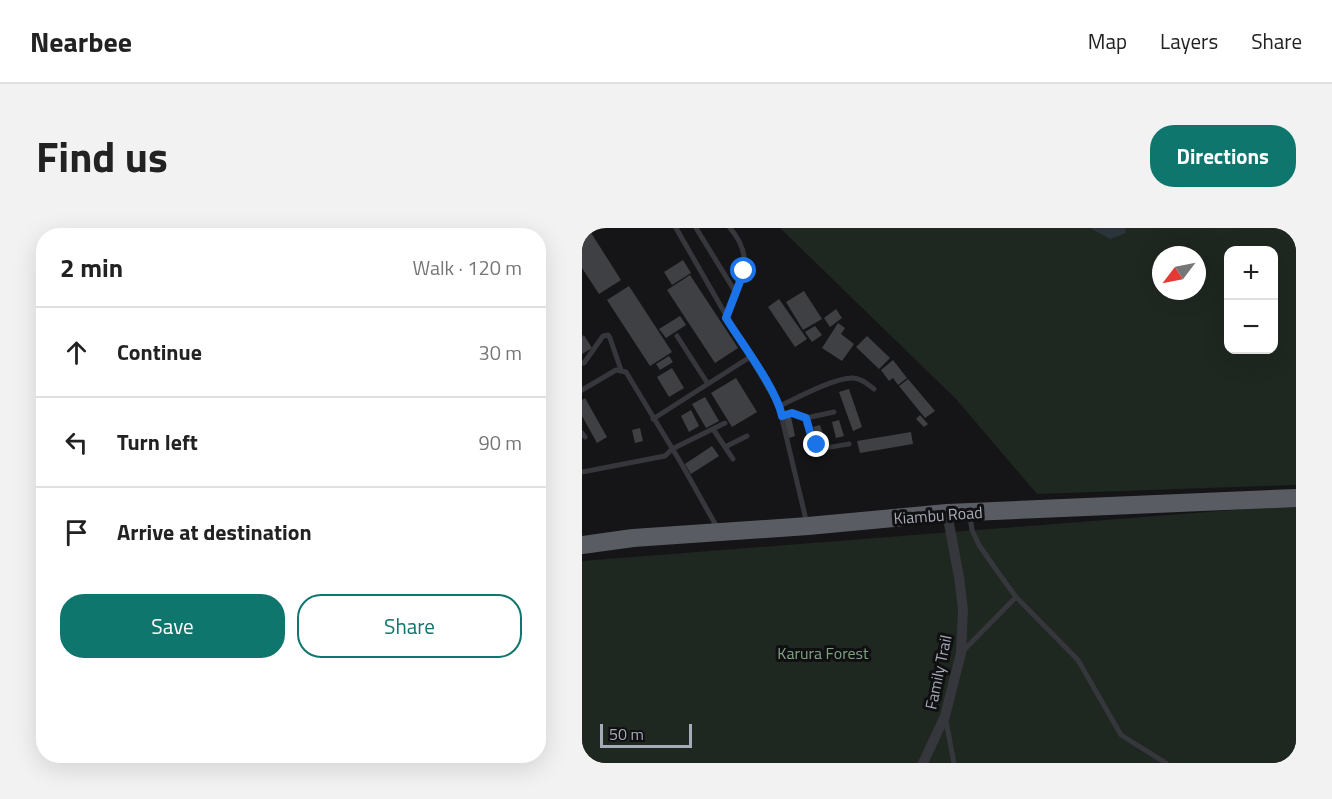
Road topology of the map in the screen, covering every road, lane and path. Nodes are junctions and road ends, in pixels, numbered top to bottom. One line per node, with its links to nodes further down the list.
1 (676, 228): 5 (lane)
2 (696, 228): 4 (lane)
3 (730, 228): 4 (lane)
4 (736, 293): 5 (lane)
5 (726, 318): 7 (lane)
6 (677, 336): 10 (lane)
7 (750, 357): 10 (lane); 13 (lane)
8 (582, 363): 9 (lane)
9 (621, 370): 12 (lane); 16 (lane)
10 (708, 384): 16 (lane)
11 (873, 389): 13 (lane)
12 (582, 390)
13 (779, 406): 15 (lane)
14 (834, 412): 17 (lane)
15 (782, 416): 17 (lane); 29 (lane)
16 (653, 418): 23 (lane)
17 (806, 418): 21 (lane)
18 (725, 423): 19 (lane)
19 (713, 429): 22 (lane); 23 (lane)
20 (747, 436): 22 (lane)
21 (849, 444)
22 (725, 447): 24 (lane)
23 (672, 449): 25 (lane); 30 (lane)
24 (733, 459)
25 (582, 472)
26 (1296, 498): 27 (highway, Kiambu Road)
27 (969, 512): 28 (highway, Kiambu Road); 32 (lane)
28 (947, 513): 29 (highway, Kiambu Road); 33 (street, Family Trail)
29 (808, 526): 30 (highway, Kiambu Road)
30 (719, 531): 31 (highway, Kiambu Road)
31 (582, 545)
32 (1016, 597): 33 (lane); 37 (lane)
33 (961, 653): 34 (street, Family Trail)
34 (945, 716): 35 (street, Family Trail); 36 (lane)
35 (922, 763)
36 (954, 763)
37 (1166, 763)

